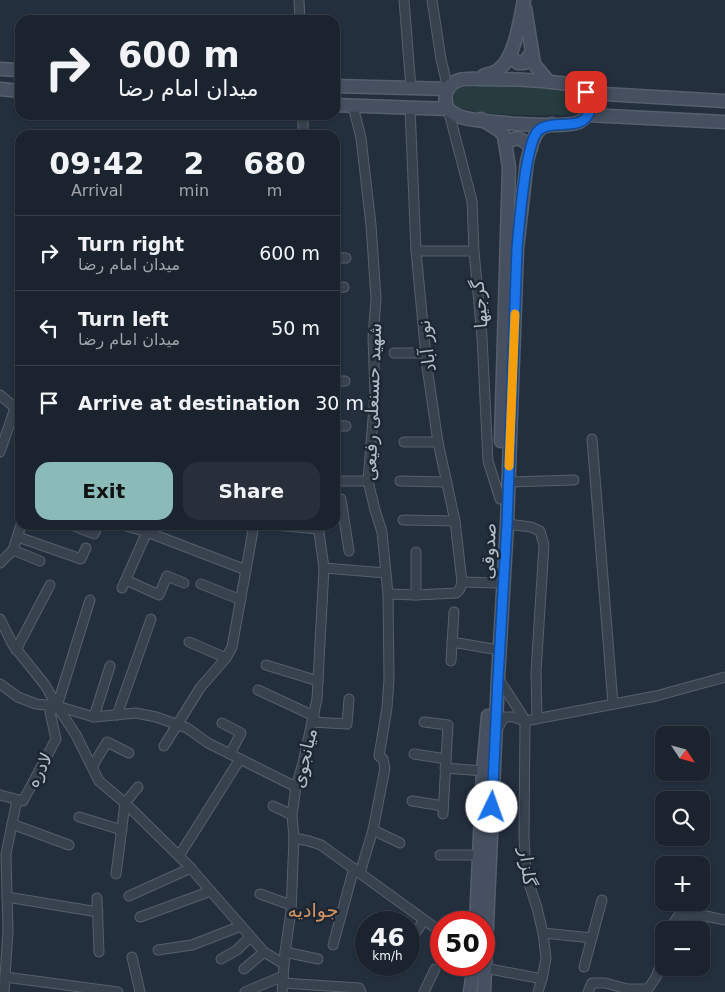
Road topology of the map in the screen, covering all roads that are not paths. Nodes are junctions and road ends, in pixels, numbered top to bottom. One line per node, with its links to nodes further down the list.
1 (298, 0): 5 (street)
2 (404, 0): 13 (street)
3 (432, 0): 16 (street)
4 (524, 0): 6 (main road); 7 (main road)
5 (300, 15)
6 (531, 53): 7 (main road); 11 (main road)
7 (510, 56): 10 (main road)
8 (0, 69): 9 (main road)
9 (15, 70)
10 (474, 79): 11 (main road); 16 (main road)
11 (549, 82): 18 (main road)
12 (340, 86): 13 (main road)
13 (411, 88): 14 (main road)
14 (427, 88): 16 (main road); 24 (main road)
15 (0, 89): 17 (main road)
16 (448, 89): 25 (main road)
17 (15, 90)
18 (587, 93): 19 (main road); 26 (main road)
19 (614, 95): 20 (main road); 27 (main road)
20 (725, 101)
21 (340, 105): 22 (main road)
22 (354, 106): 23 (main road); 50 (street, شهید حسنعلی رفیعی)
23 (410, 108): 24 (main road); 33 (street, نور آباد)
24 (428, 108): 25 (main road)
25 (448, 109): 28 (main road); 34 (street, گرجیها)
26 (588, 115): 27 (main road); 30 (main road)
27 (614, 116): 29 (main road)
28 (481, 119): 30 (main road); 31 (main road)
29 (725, 122)
30 (552, 124): 32 (main road, صدوقی)
31 (505, 142): 32 (main road); 54 (main road, صدوقی)
32 (531, 148): 53 (main road, صدوقی)
33 (416, 251): 34 (street); 38 (street, نور آباد)
34 (474, 251): 54 (street, گرجیها)
35 (340, 258): 36 (street)
36 (346, 258)
37 (394, 353): 38 (street)
38 (426, 353): 46 (street, نور آباد)
39 (0, 395): 40 (street)
40 (15, 408)
41 (15, 417): 47 (street)
42 (340, 426): 43 (street)
43 (346, 426)
44 (592, 439): 103 (street)
45 (404, 442): 46 (street)
46 (438, 442): 52 (street, نور آباد)
47 (0, 452)
48 (340, 480): 50 (street)
49 (574, 480): 53 (street)
50 (368, 481): 76 (street, شهید حسنعلی رفیعی)
51 (400, 481): 52 (street)
52 (447, 482): 57 (street, نور آباد)
53 (509, 482): 59 (main road, صدوقی)
54 (500, 499): 79 (main road, صدوقی)
55 (341, 500): 58 (street)
56 (403, 520): 57 (street)
57 (455, 522): 77 (street, نور آباد)
58 (340, 524): 70 (street)
59 (507, 524): 98 (main road, صدوقی); 108 (street)
60 (20, 530): 67 (street)
61 (84, 530): 62 (street)
62 (96, 530)
63 (149, 530): 78 (street)
64 (151, 530): 75 (street)
65 (253, 530): 75 (street)
66 (318, 530): 74 (street, میانجوی)
67 (18, 537): 68 (street); 69 (street)
68 (86, 548)
69 (13, 550): 72 (street); 73 (street)
70 (350, 551)
71 (416, 552): 83 (street)
72 (40, 561)
73 (0, 562)
74 (324, 568): 76 (street); 99 (street, میانجوی)
75 (246, 570): 85 (street)
76 (386, 573): 82 (street, شهید حسنعلی رفیعی)
77 (462, 582): 79 (street); 83 (street)
78 (184, 583)
79 (496, 583): 91 (main road, صدوقی)
80 (201, 584): 85 (street)
81 (50, 585): 92 (street)
82 (388, 594): 83 (street); 133 (street, شهید حسنعلی رفیعی)
83 (416, 595)
84 (90, 600): 104 (street)
85 (241, 600): 93 (street)
86 (454, 612): 90 (street)
87 (0, 619): 92 (street)
88 (151, 619): 105 (street)
89 (189, 642): 93 (street)
90 (452, 642): 91 (street); 94 (street)
91 (493, 649): 121 (main road, صدوقی)
92 (16, 650): 104 (street)
93 (226, 658): 112 (street)
94 (451, 661)
95 (266, 665): 99 (street)
96 (110, 666): 106 (street)
97 (725, 677): 103 (street)
98 (498, 678): 110 (street); 113 (main road, صدوقی)
99 (318, 681): 107 (street, میانجوی)
100 (0, 684): 104 (street)
101 (258, 690): 107 (street)
102 (349, 699): 107 (street)
103 (613, 704): 108 (street)
104 (56, 706): 106 (street); 120 (street); 125 (street, لادره)
105 (116, 715): 106 (street); 112 (street)
106 (94, 717)
107 (313, 719): 123 (street, میانجوی)
108 (537, 719): 110 (street)
109 (424, 722): 119 (street)
110 (524, 722): 113 (street); 161 (street, گلزار)
111 (222, 723): 116 (street)
112 (177, 724): 114 (street); 116 (street)
113 (495, 734): 152 (main road, صدوقی)
114 (164, 746)
115 (130, 753): 120 (street)
116 (230, 754): 118 (street)
117 (414, 754): 119 (street)
118 (240, 759): 123 (street); 139 (street)
119 (446, 764): 121 (street); 126 (street)
120 (92, 767): 127 (street)
121 (483, 771): 138 (main road, صدوقی)
122 (138, 787): 127 (street)
123 (296, 787): 129 (street, میانجوی)
124 (0, 795): 125 (street, لادره)
125 (17, 800): 131 (street, لادره)
126 (412, 801)
127 (125, 803): 132 (street); 139 (street)
128 (273, 806): 129 (street)
129 (292, 815): 134 (street, میانجوی)
130 (79, 817): 132 (street)
131 (12, 824): 136 (street); 142 (street, لادره)
132 (122, 830): 143 (street)
133 (373, 830): 135 (street); 141 (street, شهید حسنعلی رفیعی)
134 (294, 838): 141 (street); 150 (street, میانجوی)
135 (400, 842)
136 (69, 845)
137 (440, 855): 138 (street)
138 (480, 855): 151 (main road, صدوقی)
139 (179, 856): 140 (street)
140 (191, 868): 144 (street); 146 (street)
141 (357, 871): 155 (street); 165 (street, شهید حسنعلی رفیعی)
142 (3, 873): 147 (street, لادره)
143 (116, 874)
144 (211, 892): 154 (street); 159 (street)
145 (260, 894): 150 (street)
146 (129, 896)
147 (7, 897): 153 (street); 164 (street, لادره)
148 (97, 898): 153 (street)
149 (602, 900): 163 (street)
150 (291, 905): 169 (street, میانجوی)
151 (477, 911)
152 (487, 911)
153 (98, 912): 167 (street)
154 (140, 917)
155 (424, 920): 158 (street); 160 (street)
156 (725, 920): 157 (street)
157 (675, 921)
158 (430, 924)
159 (241, 926): 162 (street); 166 (street)
160 (420, 926)
161 (543, 933): 163 (street); 182 (street, گلزار)
162 (250, 937): 168 (street); 171 (street)
163 (592, 938): 174 (street)
164 (4, 940): 181 (street, لادره)
165 (333, 945)
166 (158, 950)
167 (99, 952)
168 (264, 952): 173 (street); 175 (street)
169 (285, 952): 172 (street); 173 (street, میانجوی)
170 (132, 957): 186 (street)
171 (221, 959)
172 (318, 959)
173 (284, 964): 183 (street, میانجوی)
174 (584, 967)
175 (244, 969)
176 (495, 969): 182 (street)
177 (432, 976): 189 (street)
178 (475, 976): 190 (main road, صدوقی)
179 (480, 976): 191 (main road, صدوقی)
180 (656, 976): 193 (street)
181 (5, 977): 184 (street, لادره); 185 (street)
182 (542, 979): 192 (street, گلزار)
183 (282, 984): 187 (street); 188 (street)
184 (4, 992)
185 (118, 992)
186 (140, 992)
187 (246, 992)
188 (361, 992)
189 (424, 992)
190 (470, 992)
191 (484, 992)
192 (538, 992)
193 (588, 992)

